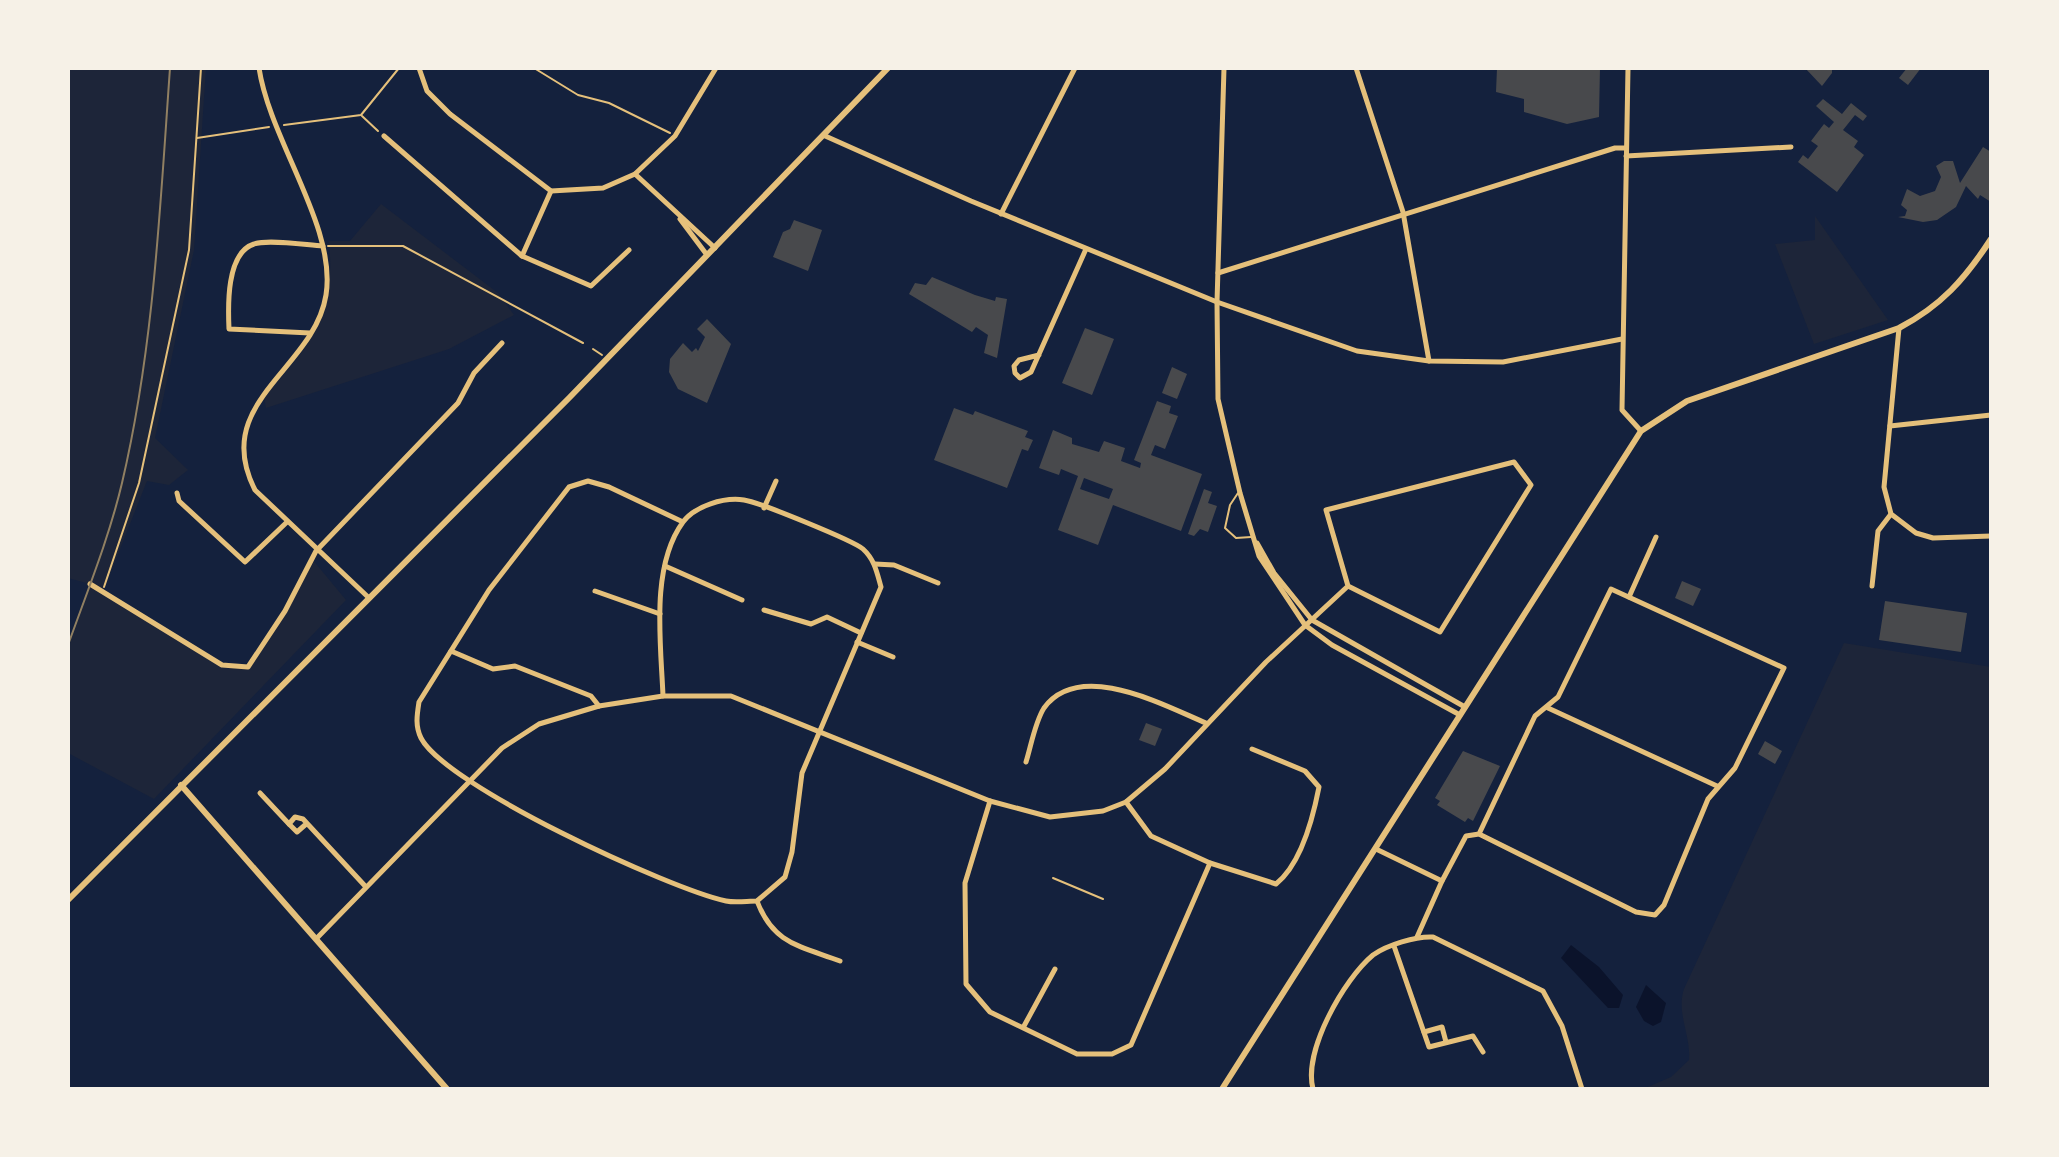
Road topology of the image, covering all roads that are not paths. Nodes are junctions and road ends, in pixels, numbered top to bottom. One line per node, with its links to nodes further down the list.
1 (259, 68): 20 (street)
2 (419, 68): 15 (street)
3 (716, 68): 14 (street)
4 (888, 68): 9 (street)
5 (1075, 68): 17 (street)
6 (1224, 68): 26 (street)
7 (1356, 68): 16 (street)
8 (1628, 68): 12 (street)
9 (823, 135): 17 (street); 21 (street)
10 (384, 136): 25 (street)
11 (1791, 147): 13 (street)
12 (1626, 148): 13 (street); 16 (street)
13 (1626, 156): 30 (street)
14 (635, 174): 15 (street); 18 (street)
15 (551, 191): 25 (street)
16 (1403, 212): 26 (street); 33 (street)
17 (1001, 214): 22 (street)
18 (679, 218): 21 (street); 24 (street)
19 (1991, 239): 28 (street)
20 (323, 246): 29 (street); 29 (street)
21 (715, 248): 24 (street)
22 (1086, 249): 27 (street); 32 (street)
23 (629, 250): 25 (street)
24 (707, 255): 55 (street)
25 (522, 256)
26 (1218, 273): 27 (street)
27 (1217, 302): 33 (street); 39 (street)
28 (1899, 328): 35 (street); 36 (street)
29 (311, 333): 42 (street)
30 (1622, 339): 33 (street); 36 (street)
31 (502, 343): 47 (street)
32 (1039, 355): 32 (street)
33 (1429, 361)
34 (1991, 415): 35 (street)
35 (1890, 426): 41 (street)
36 (1641, 431): 68 (street)
37 (776, 481): 40 (street)
38 (177, 493): 42 (street)
39 (1240, 493): 44 (street); 44 (lane)
40 (764, 508): 43 (street); 48 (street)
41 (1891, 514): 45 (street); 53 (street)
42 (287, 522): 47 (street)
43 (683, 522): 49 (street); 64 (street)
44 (1253, 536): 60 (street); 61 (street)
45 (1991, 536)
46 (1656, 537): 56 (street)
47 (316, 551): 51 (street); 55 (street)
48 (875, 564): 50 (street); 62 (street)
49 (665, 566): 57 (street); 59 (street)
50 (938, 583)
51 (90, 584)
52 (1348, 586): 52 (street); 60 (street)
53 (1872, 586)
54 (595, 591): 59 (street)
55 (368, 597): 76 (street)
56 (1629, 597): 69 (street); 77 (street)
57 (742, 600)
58 (764, 610): 62 (street)
59 (660, 614): 66 (street)
60 (1312, 620): 61 (street); 68 (street)
61 (1305, 625): 70 (street); 71 (street)
62 (861, 633): 63 (street)
63 (857, 642): 65 (street); 72 (street)
64 (451, 651): 67 (street); 75 (street)
65 (893, 657)
66 (663, 696): 67 (street); 72 (street)
67 (599, 706): 75 (street)
68 (1465, 707): 70 (street)
69 (1548, 708): 77 (street); 83 (street)
70 (1460, 715): 84 (street)
71 (1206, 723): 74 (street); 80 (street)
72 (819, 729): 79 (street); 89 (street)
73 (1252, 749): 85 (street)
74 (1026, 762)
75 (469, 780): 87 (street); 89 (street)
76 (181, 785): 88 (street); 91 (street)
77 (1717, 786): 83 (street)
78 (260, 793): 81 (street)
79 (990, 801): 80 (street); 95 (street)
80 (1126, 802): 85 (street)
81 (289, 824): 82 (street); 82 (street)
82 (305, 825): 87 (street)
83 (1479, 834): 86 (street)
84 (1376, 849): 86 (street); 100 (street)
85 (1210, 863): 95 (street)
86 (1442, 881): 90 (street)
87 (366, 887): 91 (street)
88 (68, 900)
89 (757, 901): 93 (street)
90 (1417, 938): 92 (street); 102 (street)
91 (316, 939): 99 (street)
92 (1394, 946): 96 (street); 101 (street)
93 (840, 961)
94 (1055, 969): 95 (street)
95 (1024, 1026)
96 (1424, 1032): 97 (street); 97 (street)
97 (1446, 1042): 98 (street)
98 (1483, 1052)
99 (447, 1089)
100 (1222, 1089)
101 (1313, 1089)
102 (1582, 1089)

